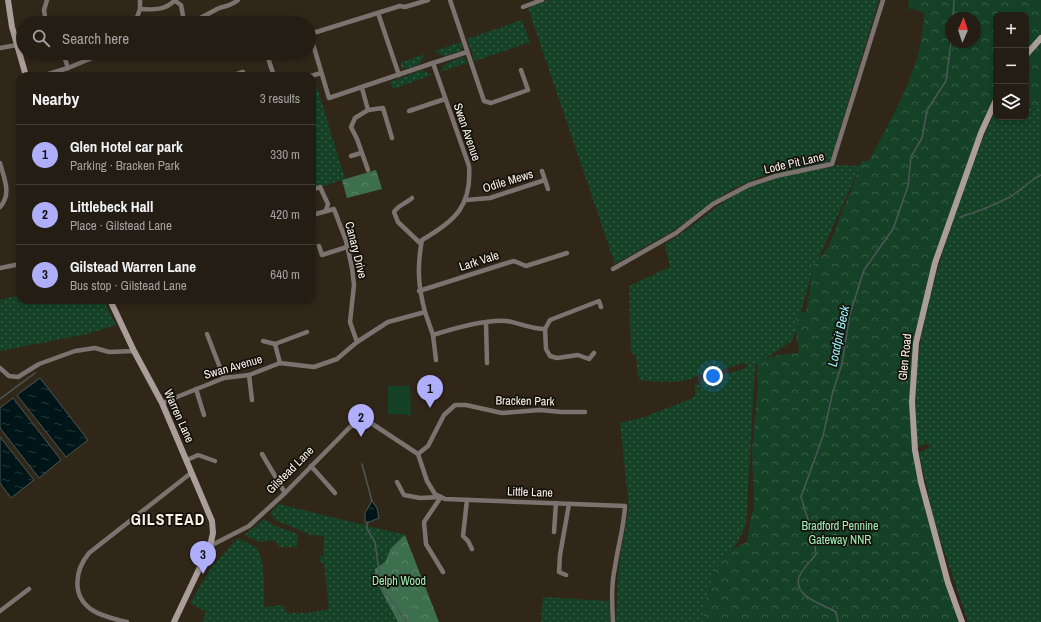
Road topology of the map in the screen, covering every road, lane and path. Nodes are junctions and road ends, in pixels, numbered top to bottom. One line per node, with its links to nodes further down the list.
1 (8, 0): 19 (street)
2 (47, 0): 13 (street)
3 (140, 0): 11 (street)
4 (238, 0): 16 (street)
5 (428, 0): 12 (street)
6 (450, 0): 22 (street)
7 (542, 0): 10 (street)
8 (883, 0): 63 (street, Lode Pit Lane)
9 (175, 1): 11 (street); 15 (street)
10 (523, 7)
11 (140, 10): 14 (street)
12 (378, 13): 17 (street); 36 (street)
13 (45, 16)
14 (138, 16)
15 (183, 16)
16 (206, 16)
17 (316, 32)
18 (1041, 38): 23 (street)
19 (16, 40)
20 (16, 45): 21 (street)
21 (0, 48)
22 (467, 52): 29 (street); 31 (street)
23 (1029, 52)
24 (316, 54): 35 (street)
25 (21, 60): 32 (street)
26 (65, 60): 30 (street)
27 (87, 60): 30 (street)
28 (269, 60): 34 (street)
29 (433, 63): 36 (street); 39 (street, Swan Avenue)
30 (68, 68): 33 (street)
31 (521, 70)
32 (25, 72)
33 (55, 72)
34 (273, 72)
35 (322, 73): 37 (street); 38 (street)
36 (399, 74): 38 (street)
37 (316, 75)
38 (362, 88): 41 (street)
39 (445, 100): 42 (street); 53 (street, Swan Avenue)
40 (993, 107): 114 (street, Glen Road)
41 (368, 110): 43 (street); 44 (street)
42 (409, 111)
43 (392, 138)
44 (362, 153): 45 (street); 47 (street)
45 (351, 156)
46 (0, 164): 54 (street)
47 (368, 170)
48 (542, 171): 49 (street, Odile Mews)
49 (545, 180): 51 (street); 53 (street, Odile Mews)
50 (316, 188): 55 (street)
51 (548, 188)
52 (412, 198): 57 (street)
53 (466, 200): 57 (street, Swan Avenue)
54 (0, 207)
55 (325, 211): 56 (street); 59 (street, Canary Drive)
56 (316, 214)
57 (421, 244): 64 (street)
58 (318, 246): 59 (street)
59 (347, 247): 74 (street, Canary Drive)
60 (567, 253): 64 (street, Lark Vale)
61 (16, 265): 62 (street)
62 (0, 267)
63 (613, 268)
64 (419, 291): 67 (street)
65 (112, 304): 76 (street, Warren Lane)
66 (601, 307): 69 (street)
67 (425, 312): 72 (street); 74 (street, Swan Avenue)
68 (486, 323): 69 (street); 72 (street); 82 (street)
69 (545, 329): 78 (street)
70 (306, 332): 75 (street)
71 (207, 334): 85 (street)
72 (433, 335): 79 (street)
73 (263, 341): 75 (street)
74 (356, 342): 81 (street, Swan Avenue)
75 (275, 344): 81 (street)
76 (134, 350): 83 (street); 88 (street, Warren Lane)
77 (594, 353): 78 (street)
78 (589, 359): 80 (street)
79 (436, 360)
80 (594, 363)
81 (280, 364): 84 (street, Swan Avenue)
82 (487, 364)
83 (0, 368)
84 (248, 375): 85 (street, Swan Avenue); 87 (street)
85 (224, 378): 86 (street, Swan Avenue)
86 (196, 389): 88 (street, Swan Avenue); 90 (street)
87 (252, 400)
88 (162, 402): 93 (street, Warren Lane)
89 (585, 412): 92 (street, Bracken Park)
90 (204, 415)
91 (262, 454): 99 (street)
92 (418, 454): 95 (street, Gilstead Lane); 100 (street, Little Lane)
93 (187, 460): 94 (street); 96 (street, Warren Lane)
94 (215, 461)
95 (311, 466): 98 (street); 99 (street, Gilstead Lane)
96 (191, 473): 105 (street, Warren Lane); 111 (street)
97 (397, 482): 100 (street)
98 (335, 492)
99 (285, 493): 105 (street, Gilstead Lane)
100 (441, 497): 101 (street, Little Lane); 107 (street)
101 (467, 500): 102 (street, Little Lane); 106 (street)
102 (556, 503): 103 (street, Little Lane); 104 (street)
103 (568, 504): 108 (street); 113 (street, Little Lane)
104 (554, 532)
105 (210, 546): 112 (street)
106 (472, 548)
107 (443, 572)
108 (566, 574)
109 (29, 589): 110 (street)
110 (0, 611)
111 (127, 622)
112 (174, 622)
113 (613, 622)
114 (962, 622)

